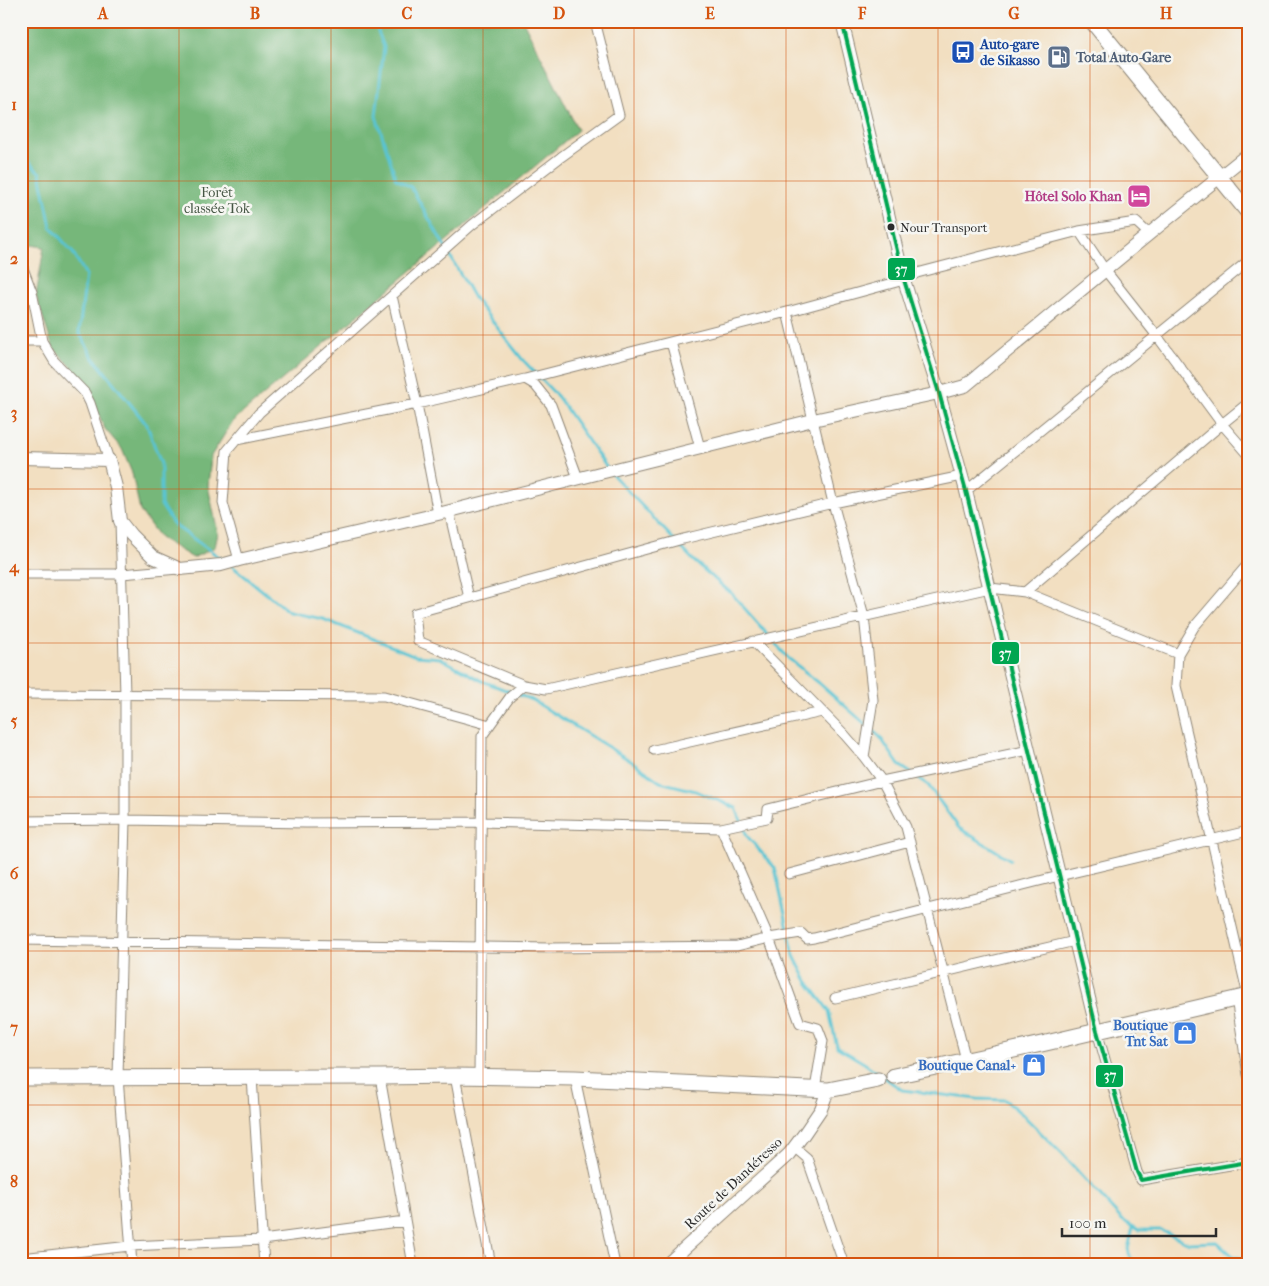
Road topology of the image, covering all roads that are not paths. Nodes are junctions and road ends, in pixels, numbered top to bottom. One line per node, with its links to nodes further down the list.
1 (595, 21): 13 (street)
2 (842, 21): 12 (street)
3 (1092, 21): 5 (highway)
4 (1248, 154): 5 (street)
5 (1219, 177): 6 (highway); 8 (street)
6 (1248, 212)
7 (1079, 231): 8 (street); 11 (street); 12 (street)
8 (1149, 234): 11 (street)
9 (1248, 262): 15 (street)
10 (21, 264): 17 (street)
11 (1105, 270): 15 (street); 20 (street)
12 (904, 280): 14 (street); 20 (street)
13 (392, 296): 22 (street); 25 (street)
14 (787, 312): 18 (street); 23 (street)
15 (1157, 336): 24 (street); 32 (street)
16 (21, 341): 17 (street)
17 (42, 341): 29 (street)
18 (671, 342): 19 (street); 26 (street)
19 (525, 379): 22 (street); 31 (street)
20 (939, 393): 23 (street); 30 (street)
21 (1248, 403): 24 (street)
22 (417, 404): 25 (street); 34 (street)
23 (813, 420): 26 (street); 33 (street)
24 (1222, 424): 27 (street); 42 (street)
25 (236, 440): 36 (street)
26 (700, 448): 31 (street)
27 (1248, 454)
28 (21, 458): 29 (street)
29 (109, 460): 35 (street)
30 (962, 476): 32 (street); 33 (street)
31 (578, 478): 34 (street)
32 (966, 491): 41 (street)
33 (833, 503): 43 (street); 44 (street)
34 (443, 513): 36 (street); 43 (street)
35 (120, 521): 38 (street); 40 (street)
36 (237, 561): 38 (street)
37 (1248, 564): 46 (street)
38 (180, 569): 40 (street)
39 (21, 574): 40 (street)
40 (122, 574): 49 (street)
41 (990, 588): 42 (street); 44 (street); 53 (street)
42 (1025, 592): 46 (street)
43 (469, 598): 47 (street)
44 (864, 616): 45 (street); 54 (street)
45 (753, 642): 47 (street); 50 (street)
46 (1178, 654): 61 (street)
47 (522, 687): 51 (street)
48 (21, 694): 49 (street)
49 (125, 696): 51 (street); 56 (street)
50 (822, 712): 52 (street); 54 (street)
51 (490, 725): 58 (street)
52 (654, 750)
53 (1029, 750): 55 (street); 64 (street)
54 (864, 757): 55 (street)
55 (882, 781): 59 (street); 62 (street)
56 (125, 820): 57 (street); 58 (street); 68 (street)
57 (21, 821)
58 (481, 822): 59 (street); 70 (street)
59 (721, 828): 66 (street)
60 (1248, 830): 61 (street)
61 (1211, 840): 64 (street); 72 (street)
62 (910, 842): 63 (street); 65 (street)
63 (789, 874)
64 (1059, 876): 65 (street); 69 (street)
65 (927, 909): 66 (street); 71 (street)
66 (769, 938): 70 (street); 86 (street)
67 (21, 940): 68 (street)
68 (121, 941): 70 (street); 79 (street)
69 (1075, 941): 71 (street); 74 (street)
70 (480, 947): 81 (street)
71 (943, 973): 73 (street); 75 (street)
72 (1242, 997): 74 (highway); 76 (street)
73 (835, 998)
74 (1097, 1031): 75 (highway); 88 (street)
75 (966, 1060): 78 (highway)
76 (1248, 1075)
77 (455, 1076): 81 (highway); 83 (highway); 96 (street)
78 (894, 1076)
79 (118, 1077): 80 (highway); 82 (highway); 91 (street)
80 (252, 1077): 83 (highway); 90 (street)
81 (479, 1077): 84 (highway)
82 (21, 1078)
83 (380, 1078): 89 (street)
84 (575, 1078): 86 (highway); 97 (street)
85 (878, 1080): 86 (highway)
86 (822, 1090): 87 (street, Route de Dandéresso)
87 (794, 1147): 98 (street, Route de Dandéresso); 99 (street)
88 (1248, 1162)
89 (405, 1221): 90 (street); 95 (street)
90 (262, 1240): 91 (street); 94 (street)
91 (130, 1246): 92 (street); 93 (street)
92 (21, 1258)
93 (132, 1265)
94 (264, 1265)
95 (414, 1265)
96 (491, 1265)
97 (615, 1265)
98 (666, 1265)
99 (844, 1265)

